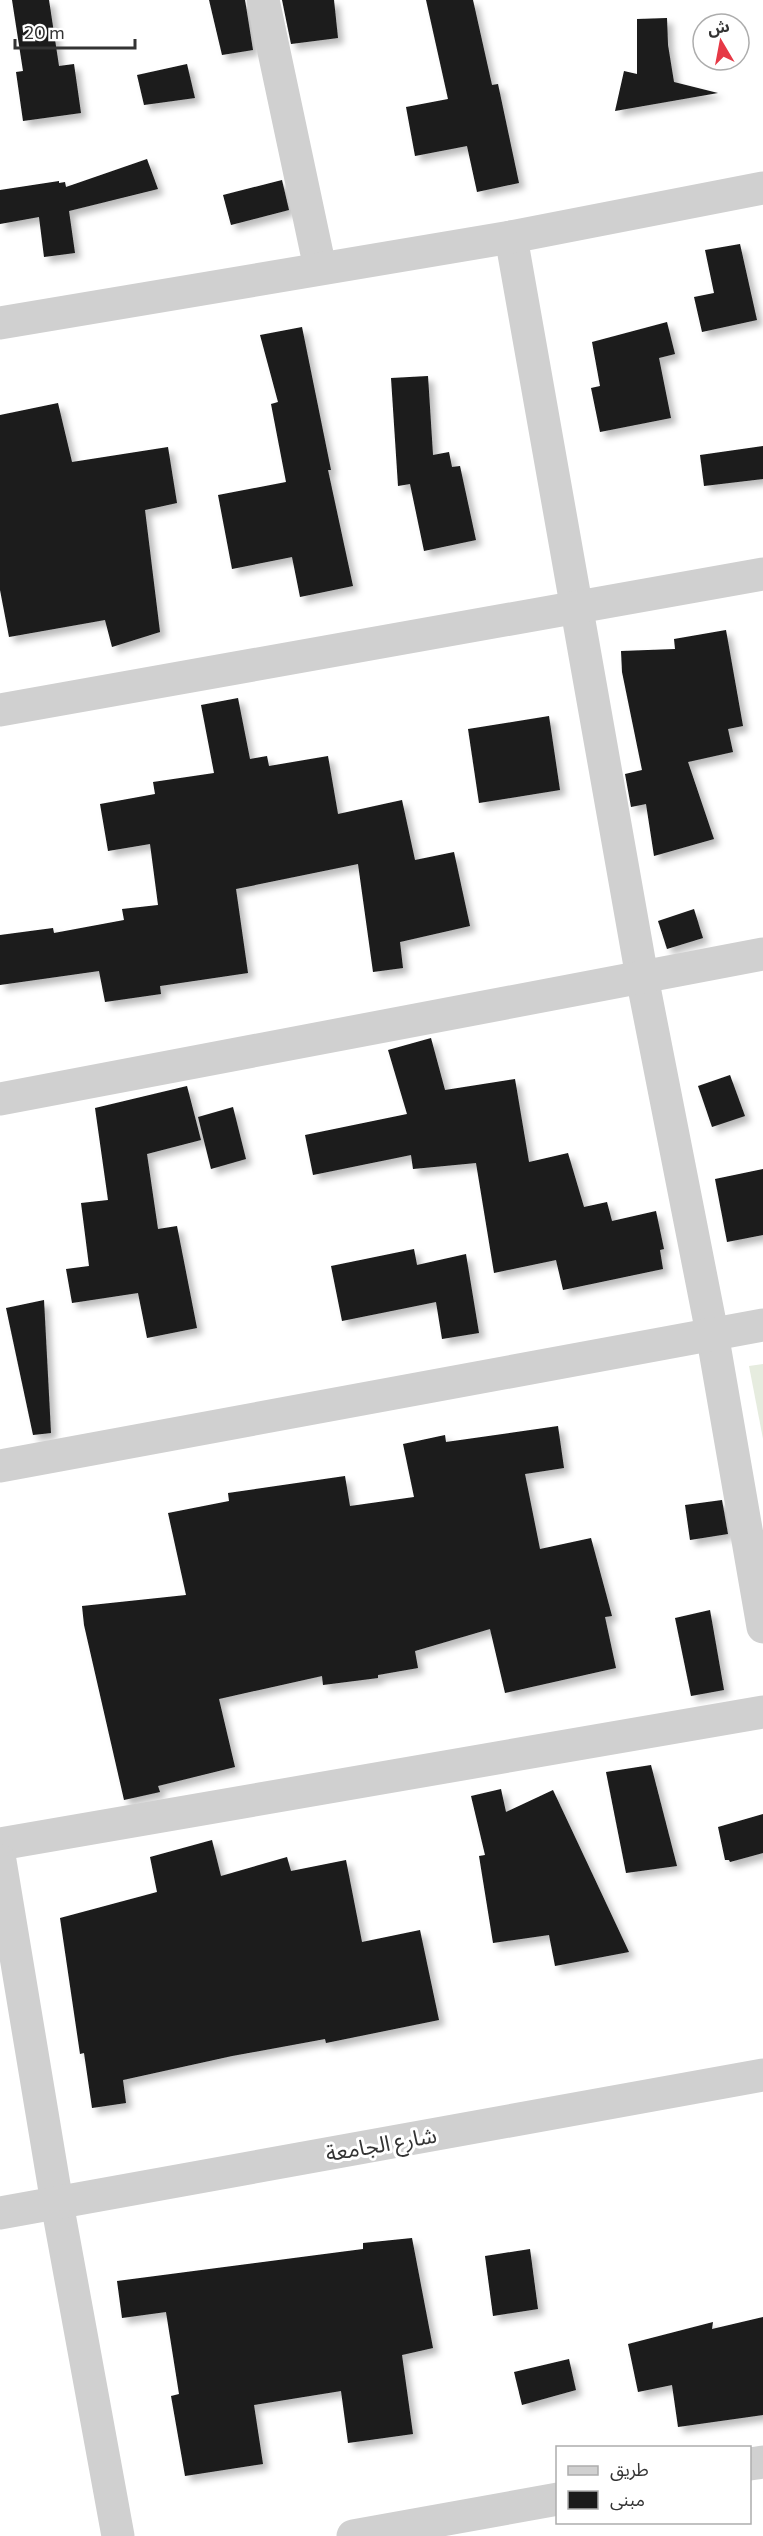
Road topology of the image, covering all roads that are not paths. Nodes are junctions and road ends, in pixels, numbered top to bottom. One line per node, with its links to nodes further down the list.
1 (263, 0): 4 (street)
2 (763, 188): 3 (street)
3 (511, 237): 4 (street); 7 (street)
4 (320, 268): 5 (street)
5 (0, 323)
6 (763, 574): 7 (street)
7 (576, 608): 8 (street); 10 (street)
8 (0, 710)
9 (763, 954): 10 (street)
10 (642, 977): 11 (street); 13 (street)
11 (0, 1099)
12 (763, 1325): 13 (street)
13 (712, 1333): 14 (street); 15 (street)
14 (0, 1466)
15 (763, 1627)
16 (763, 1712): 17 (street)
17 (0, 1844)
18 (0, 1861): 20 (street)
19 (763, 2074): 20 (street, شارع الجامعة)
20 (57, 2203): 21 (street, شارع الجامعة); 23 (street)
21 (0, 2213)
22 (556, 2499): 24 (street)
23 (118, 2536)
24 (353, 2536)

